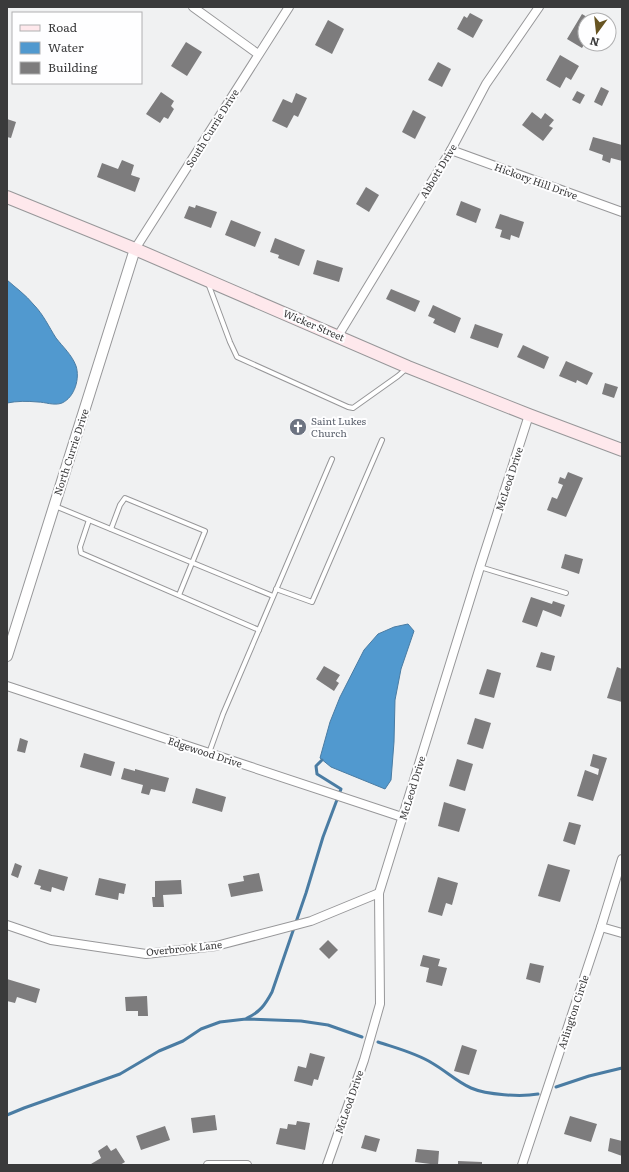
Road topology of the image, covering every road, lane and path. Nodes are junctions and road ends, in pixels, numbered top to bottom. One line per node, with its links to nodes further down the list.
1 (193, 7): 4 (street)
2 (289, 7): 4 (street, South Currie Drive)
3 (539, 7): 5 (street, Abbott Drive)
4 (258, 54): 8 (street, South Currie Drive)
5 (451, 150): 7 (street, Hickory Hill Drive); 10 (street, Abbott Drive)
6 (7, 197): 8 (main road, Wicker Street)
7 (622, 212)
8 (135, 249): 9 (main road, Wicker Street); 16 (street, North Currie Drive)
9 (207, 280): 10 (main road, Wicker Street); 11 (lane)
10 (338, 336): 11 (main road, Wicker Street)
11 (408, 366): 12 (main road, Wicker Street)
12 (529, 415): 14 (main road, Wicker Street); 20 (street, McLeod Drive)
13 (382, 440): 21 (lane)
14 (622, 450)
15 (332, 459): 21 (lane)
16 (54, 506): 17 (lane); 26 (street, North Currie Drive)
17 (89, 520): 18 (lane); 23 (lane)
18 (111, 529): 19 (lane); 19 (lane)
19 (193, 563): 23 (lane); 24 (lane)
20 (480, 567): 22 (lane); 29 (street, McLeod Drive)
21 (276, 590): 24 (lane)
22 (566, 593)
23 (179, 595): 25 (lane)
24 (274, 596): 25 (lane)
25 (259, 630): 28 (lane)
26 (7, 656)
27 (7, 686): 28 (street, Edgewood Drive)
28 (209, 753): 29 (street, Edgewood Drive)
29 (402, 818): 31 (street, McLeod Drive)
30 (622, 859): 33 (street, Arlington Circle)
31 (379, 894): 32 (street, Overbrook Lane); 37 (street, McLeod Drive)
32 (7, 925)
33 (601, 927): 34 (street); 38 (street, Arlington Circle)
34 (622, 933)
35 (208, 1165): 36 (street)
36 (247, 1165)
37 (327, 1165)
38 (522, 1165)

